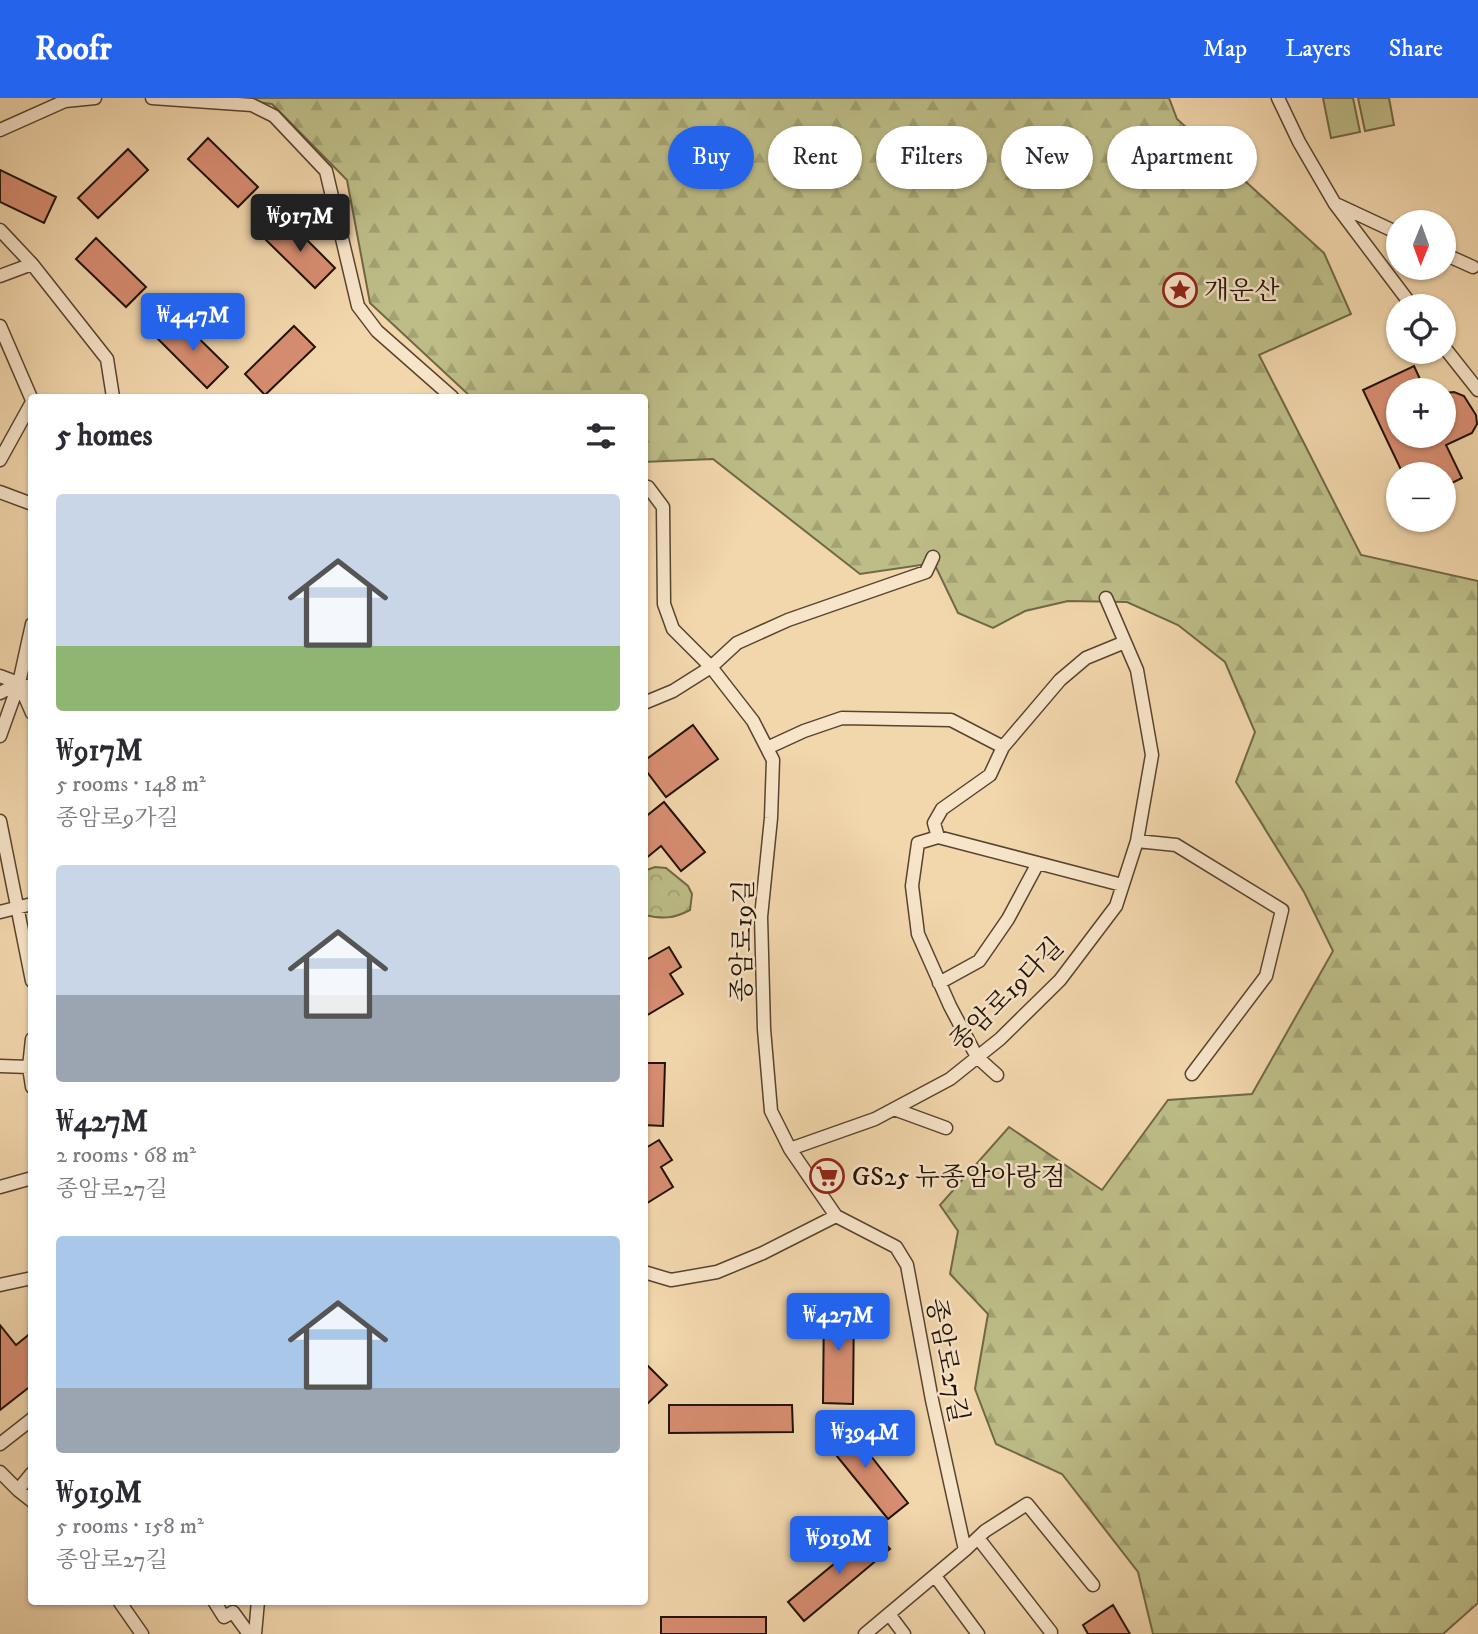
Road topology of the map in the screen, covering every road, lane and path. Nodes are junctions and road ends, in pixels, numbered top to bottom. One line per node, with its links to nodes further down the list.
1 (95, 98): 4 (street)
2 (152, 98): 19 (street)
3 (1278, 98): 6 (street)
4 (64, 99): 5 (street)
5 (0, 130)
6 (1335, 204): 7 (street); 13 (street)
7 (1386, 227)
8 (0, 230): 10 (street)
9 (1456, 259): 11 (street)
10 (32, 264): 12 (street); 18 (street)
11 (1473, 267)
12 (0, 276)
13 (1403, 294)
14 (0, 326): 17 (street)
15 (1456, 362): 16 (street)
16 (1478, 390)
17 (29, 394)
18 (113, 394)
19 (449, 394)
20 (28, 408): 21 (street)
21 (0, 460)
22 (648, 487): 29 (street, 종암로19길)
23 (0, 492): 24 (street)
24 (28, 502)
25 (933, 557): 29 (street)
26 (1106, 598): 27 (street, 종암로19다길)
27 (1125, 642): 36 (street); 40 (street, 종암로19다길)
28 (28, 659): 32 (street)
29 (711, 667): 34 (street); 37 (street, 종암로19길)
30 (0, 676): 32 (street)
31 (0, 683): 32 (street)
32 (25, 685): 33 (street); 35 (street)
33 (0, 693)
34 (648, 701)
35 (0, 736)
36 (1003, 747): 37 (street); 39 (street)
37 (767, 748): 55 (street, 종암로19길)
38 (0, 821): 44 (street)
39 (938, 837): 41 (street); 47 (street)
40 (1137, 841): 42 (street, 종암로19다길); 51 (street)
41 (1038, 863): 42 (street); 47 (street, 종암로19다길)
42 (1122, 885): 48 (street, 종암로19다길)
43 (28, 905): 44 (street)
44 (18, 908): 45 (street); 46 (street)
45 (0, 912)
46 (28, 960)
47 (939, 983): 48 (street)
48 (977, 1057): 52 (street); 53 (street, 종암로19다길)
49 (0, 1066): 50 (street)
50 (28, 1066)
51 (1192, 1074)
52 (997, 1075)
53 (894, 1109): 54 (street); 55 (street, 종암로19다길)
54 (946, 1128)
55 (790, 1149): 58 (street, 종암로19길)
56 (28, 1179): 57 (street)
57 (0, 1187)
58 (835, 1216): 59 (street); 69 (street, 종암로27길)
59 (648, 1273)
60 (28, 1279): 61 (street)
61 (0, 1285)
62 (28, 1422): 63 (street)
63 (0, 1444)
64 (0, 1472): 66 (street)
65 (28, 1478): 66 (street)
66 (18, 1490): 67 (street)
67 (28, 1498)
68 (978, 1538): 69 (street); 71 (street); 76 (street)
69 (965, 1550): 70 (street)
70 (935, 1576): 75 (street); 82 (street)
71 (1093, 1585)
72 (122, 1605): 77 (street)
73 (216, 1605): 78 (street)
74 (258, 1605): 79 (street)
75 (889, 1614): 80 (street); 81 (street)
76 (1051, 1632)
77 (142, 1634)
78 (249, 1634)
79 (255, 1634)
80 (865, 1634)
81 (904, 1634)
82 (978, 1634)

